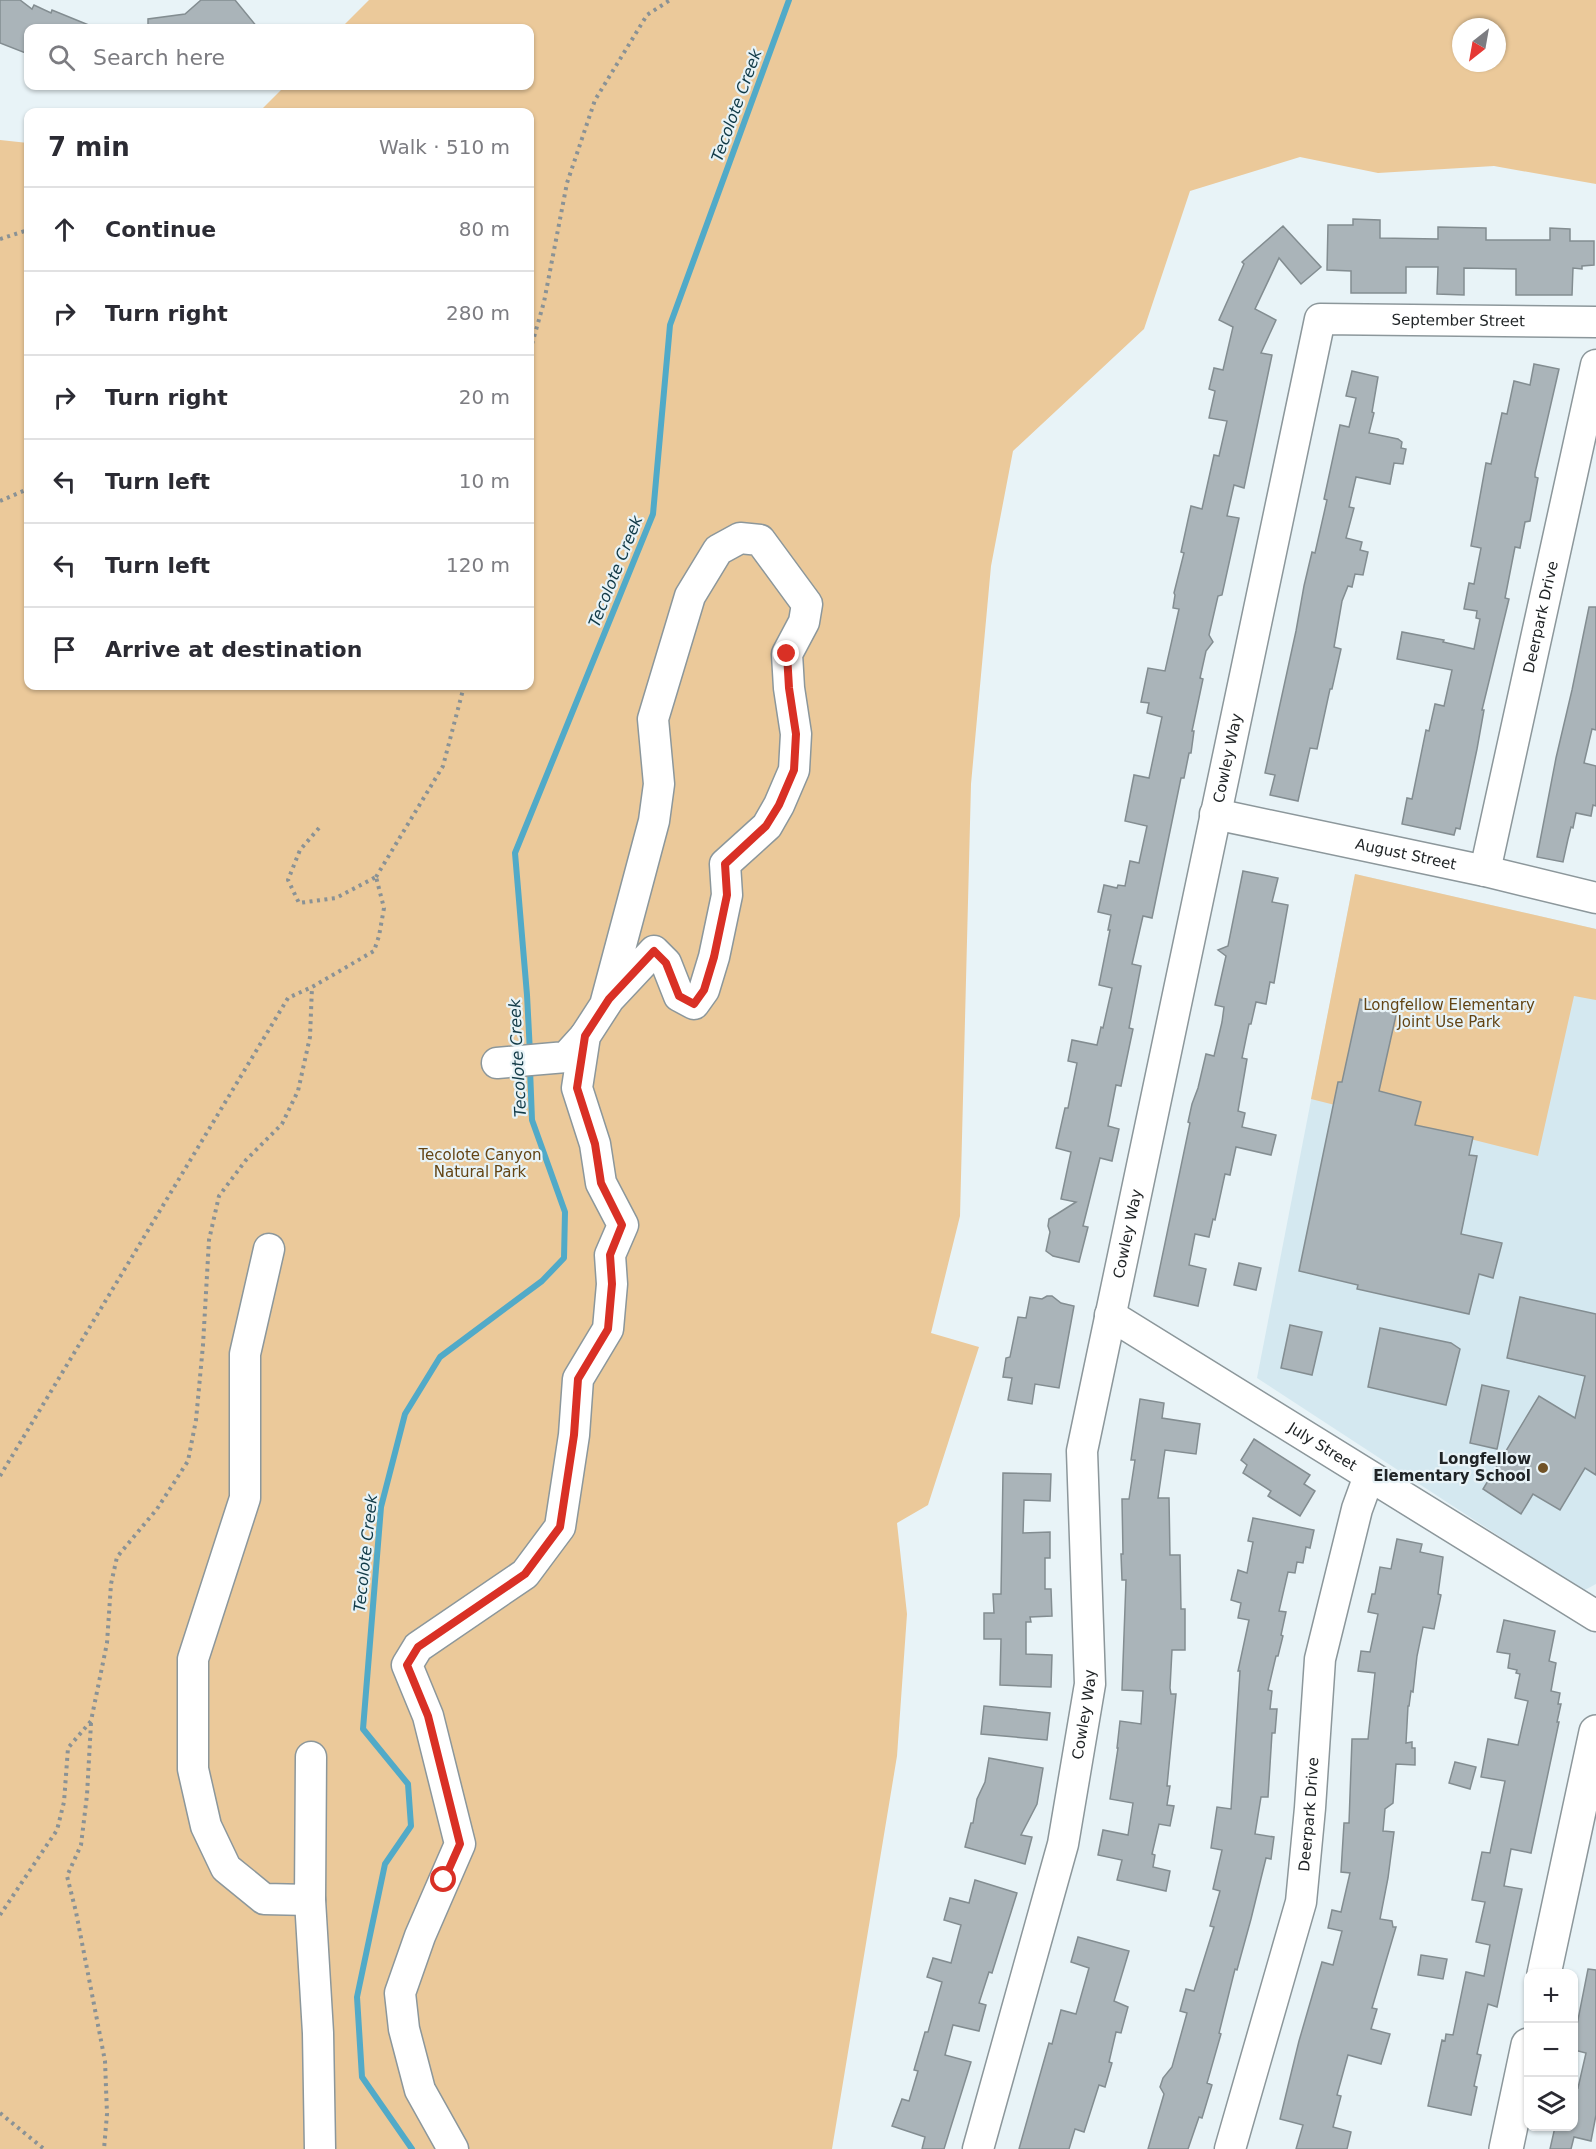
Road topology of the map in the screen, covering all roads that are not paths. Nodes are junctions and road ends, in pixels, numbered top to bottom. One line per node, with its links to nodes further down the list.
1 (1320, 319): 2 (street, September Street); 4 (street, Cowley Way)
2 (1596, 322)
3 (1596, 365): 5 (street, Deerpark Drive)
4 (1215, 814): 5 (street, August Street); 11 (street, Cowley Way)
5 (1485, 871): 6 (street, August Street)
6 (1596, 898)
7 (605, 1005): 7 (street); 8 (street)
8 (585, 1036): 9 (street); 20 (street)
9 (519, 1061)
10 (269, 1249): 16 (street)
11 (1110, 1315): 12 (street, July Street); 21 (street, Cowley Way)
12 (1370, 1476): 13 (street, July Street); 22 (street, Deerpark Drive)
13 (1596, 1616)
14 (1596, 1732): 17 (main road)
15 (311, 1757): 16 (street)
16 (310, 1900): 19 (street)
17 (1545, 1969)
18 (1524, 2064): 23 (main road)
19 (320, 2149)
20 (453, 2149)
21 (978, 2149)
22 (1230, 2149)
23 (1506, 2149)

